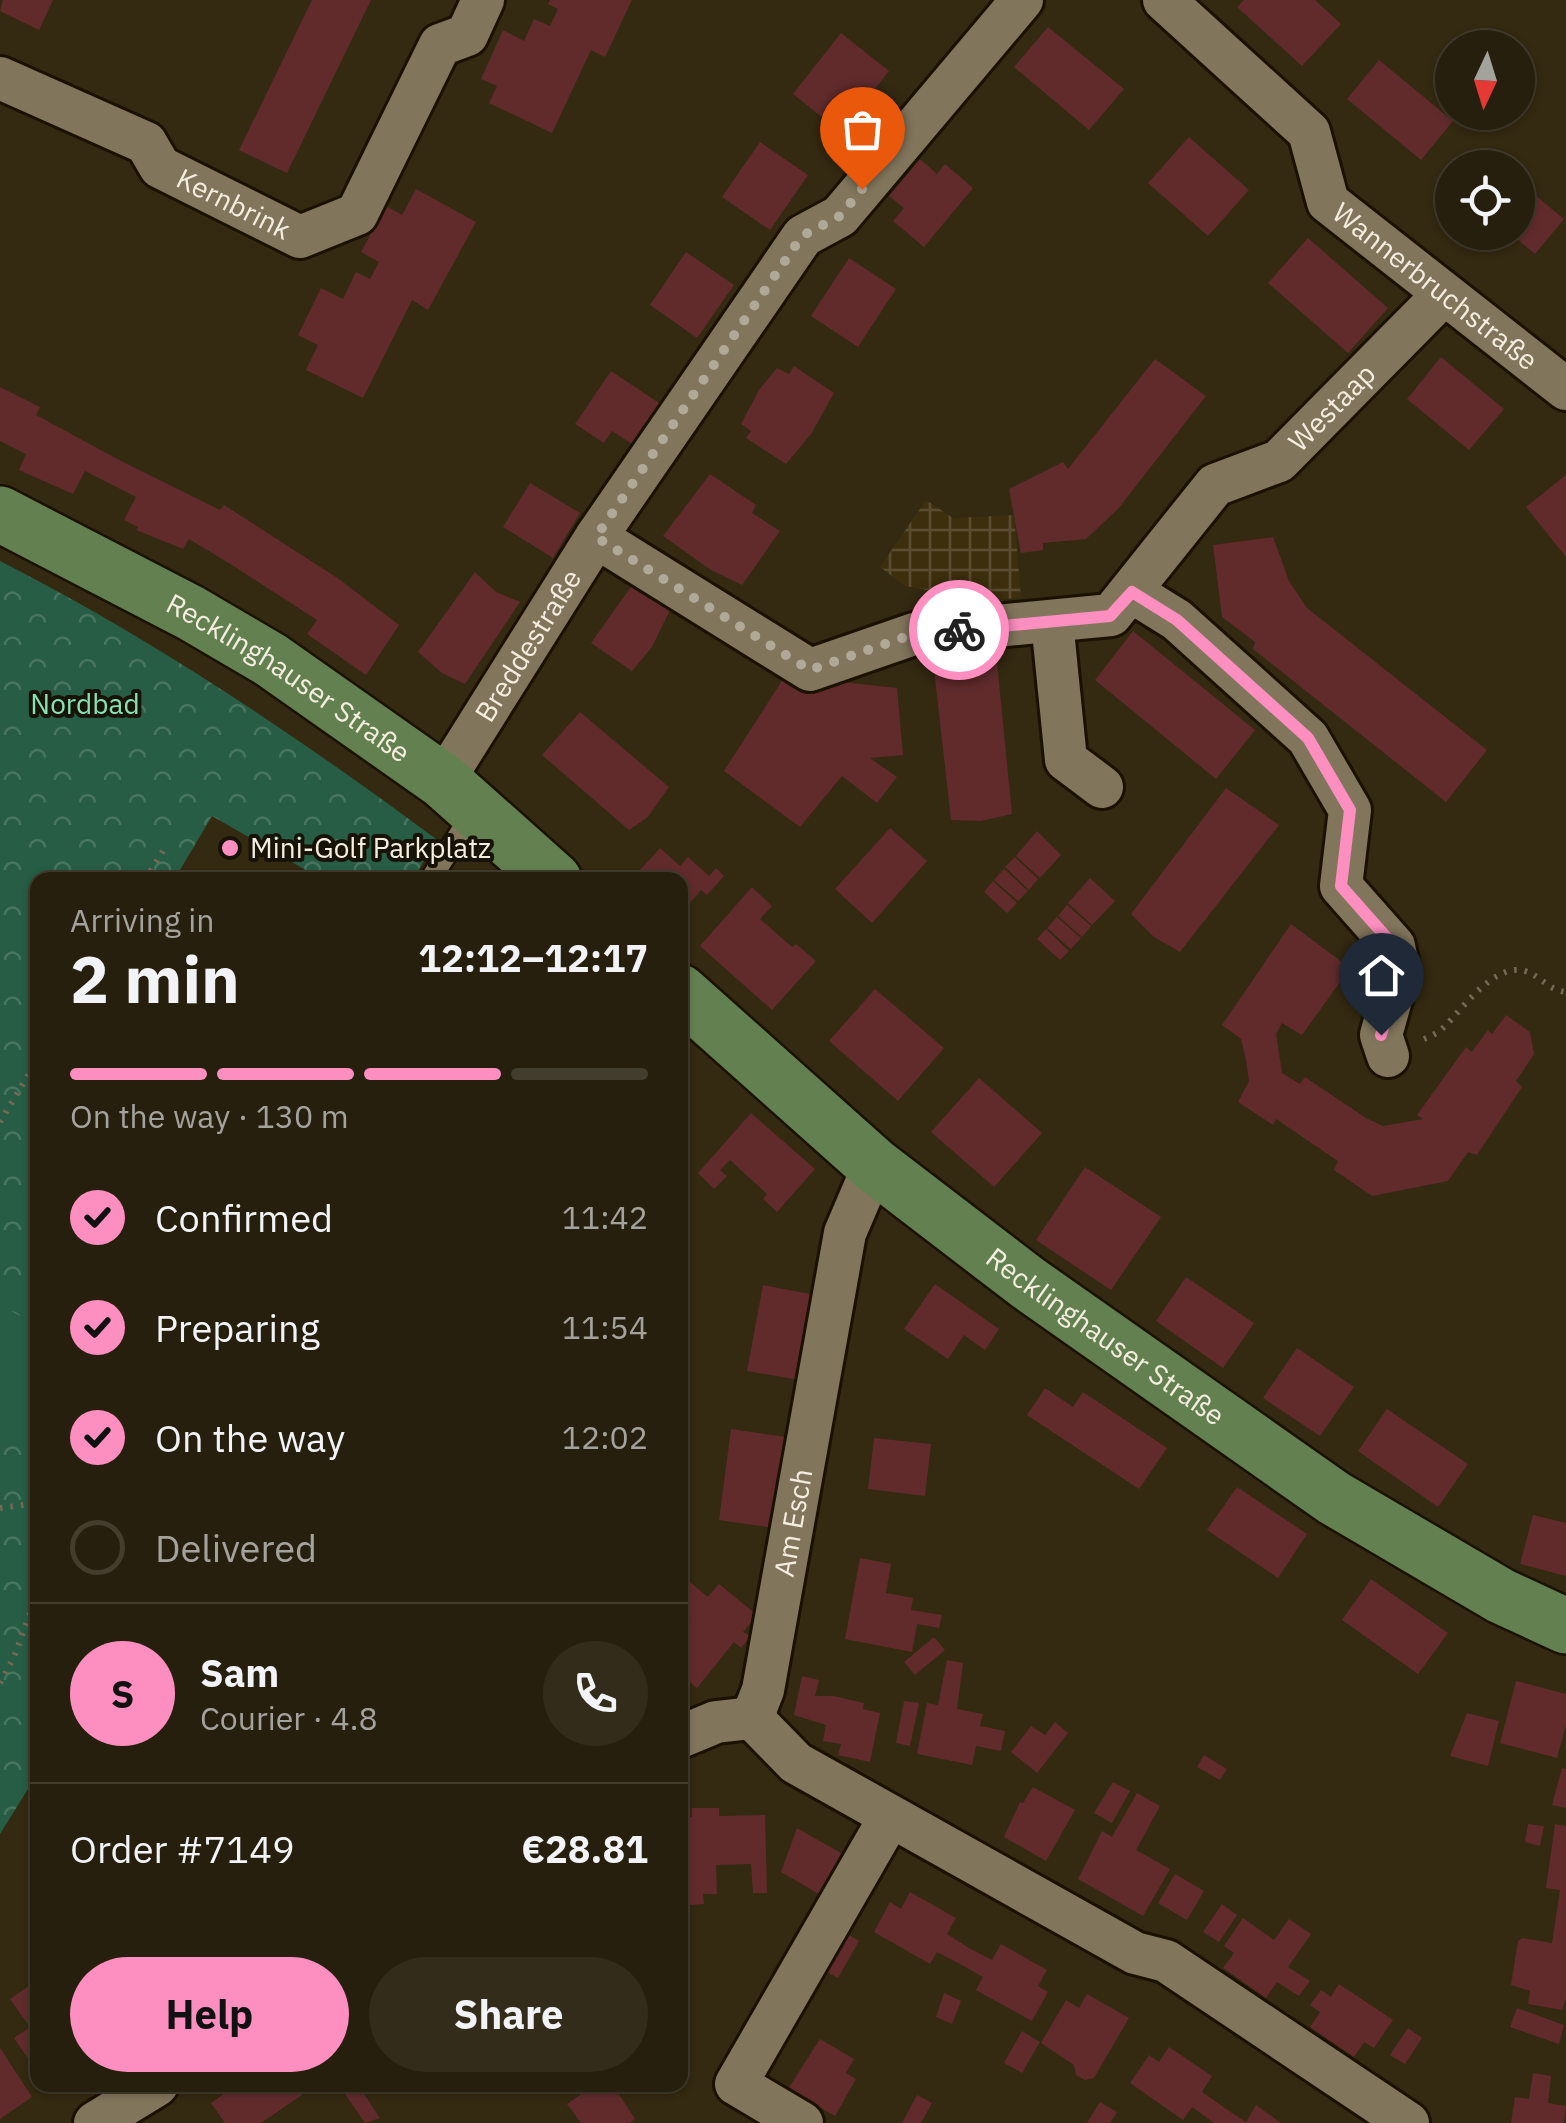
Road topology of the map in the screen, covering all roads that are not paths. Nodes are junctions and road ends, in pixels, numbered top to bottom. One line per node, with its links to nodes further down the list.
1 (482, 0): 4 (street, Kernbrink)
2 (1022, 0): 8 (street, Breddestraße)
3 (1164, 0): 5 (street, Wannerbruchstraße)
4 (0, 78)
5 (1444, 294): 6 (street, Wannerbruchstraße); 9 (street, Westaap)
6 (1566, 389)
7 (0, 514): 12 (street, Recklinghauser Straße)
8 (596, 537): 10 (street, Westaap); 12 (street, Breddestraße)
9 (1132, 592): 10 (street, Westaap); 16 (street)
10 (1052, 621): 11 (street)
11 (1102, 787)
12 (459, 795): 13 (lane); 14 (street, Recklinghauser Straße)
13 (433, 872)
14 (545, 872)
15 (688, 999): 17 (street, Recklinghauser Straße)
16 (1388, 1056)
17 (874, 1164): 18 (street, Recklinghauser Straße); 19 (street, Am Esch)
18 (1566, 1626)
19 (752, 1718): 20 (street); 21 (street)
20 (688, 1734)
21 (890, 1817): 24 (street); 25 (street)
22 (146, 2092): 23 (street)
23 (95, 2123)
24 (802, 2123)
25 (1408, 2123)

